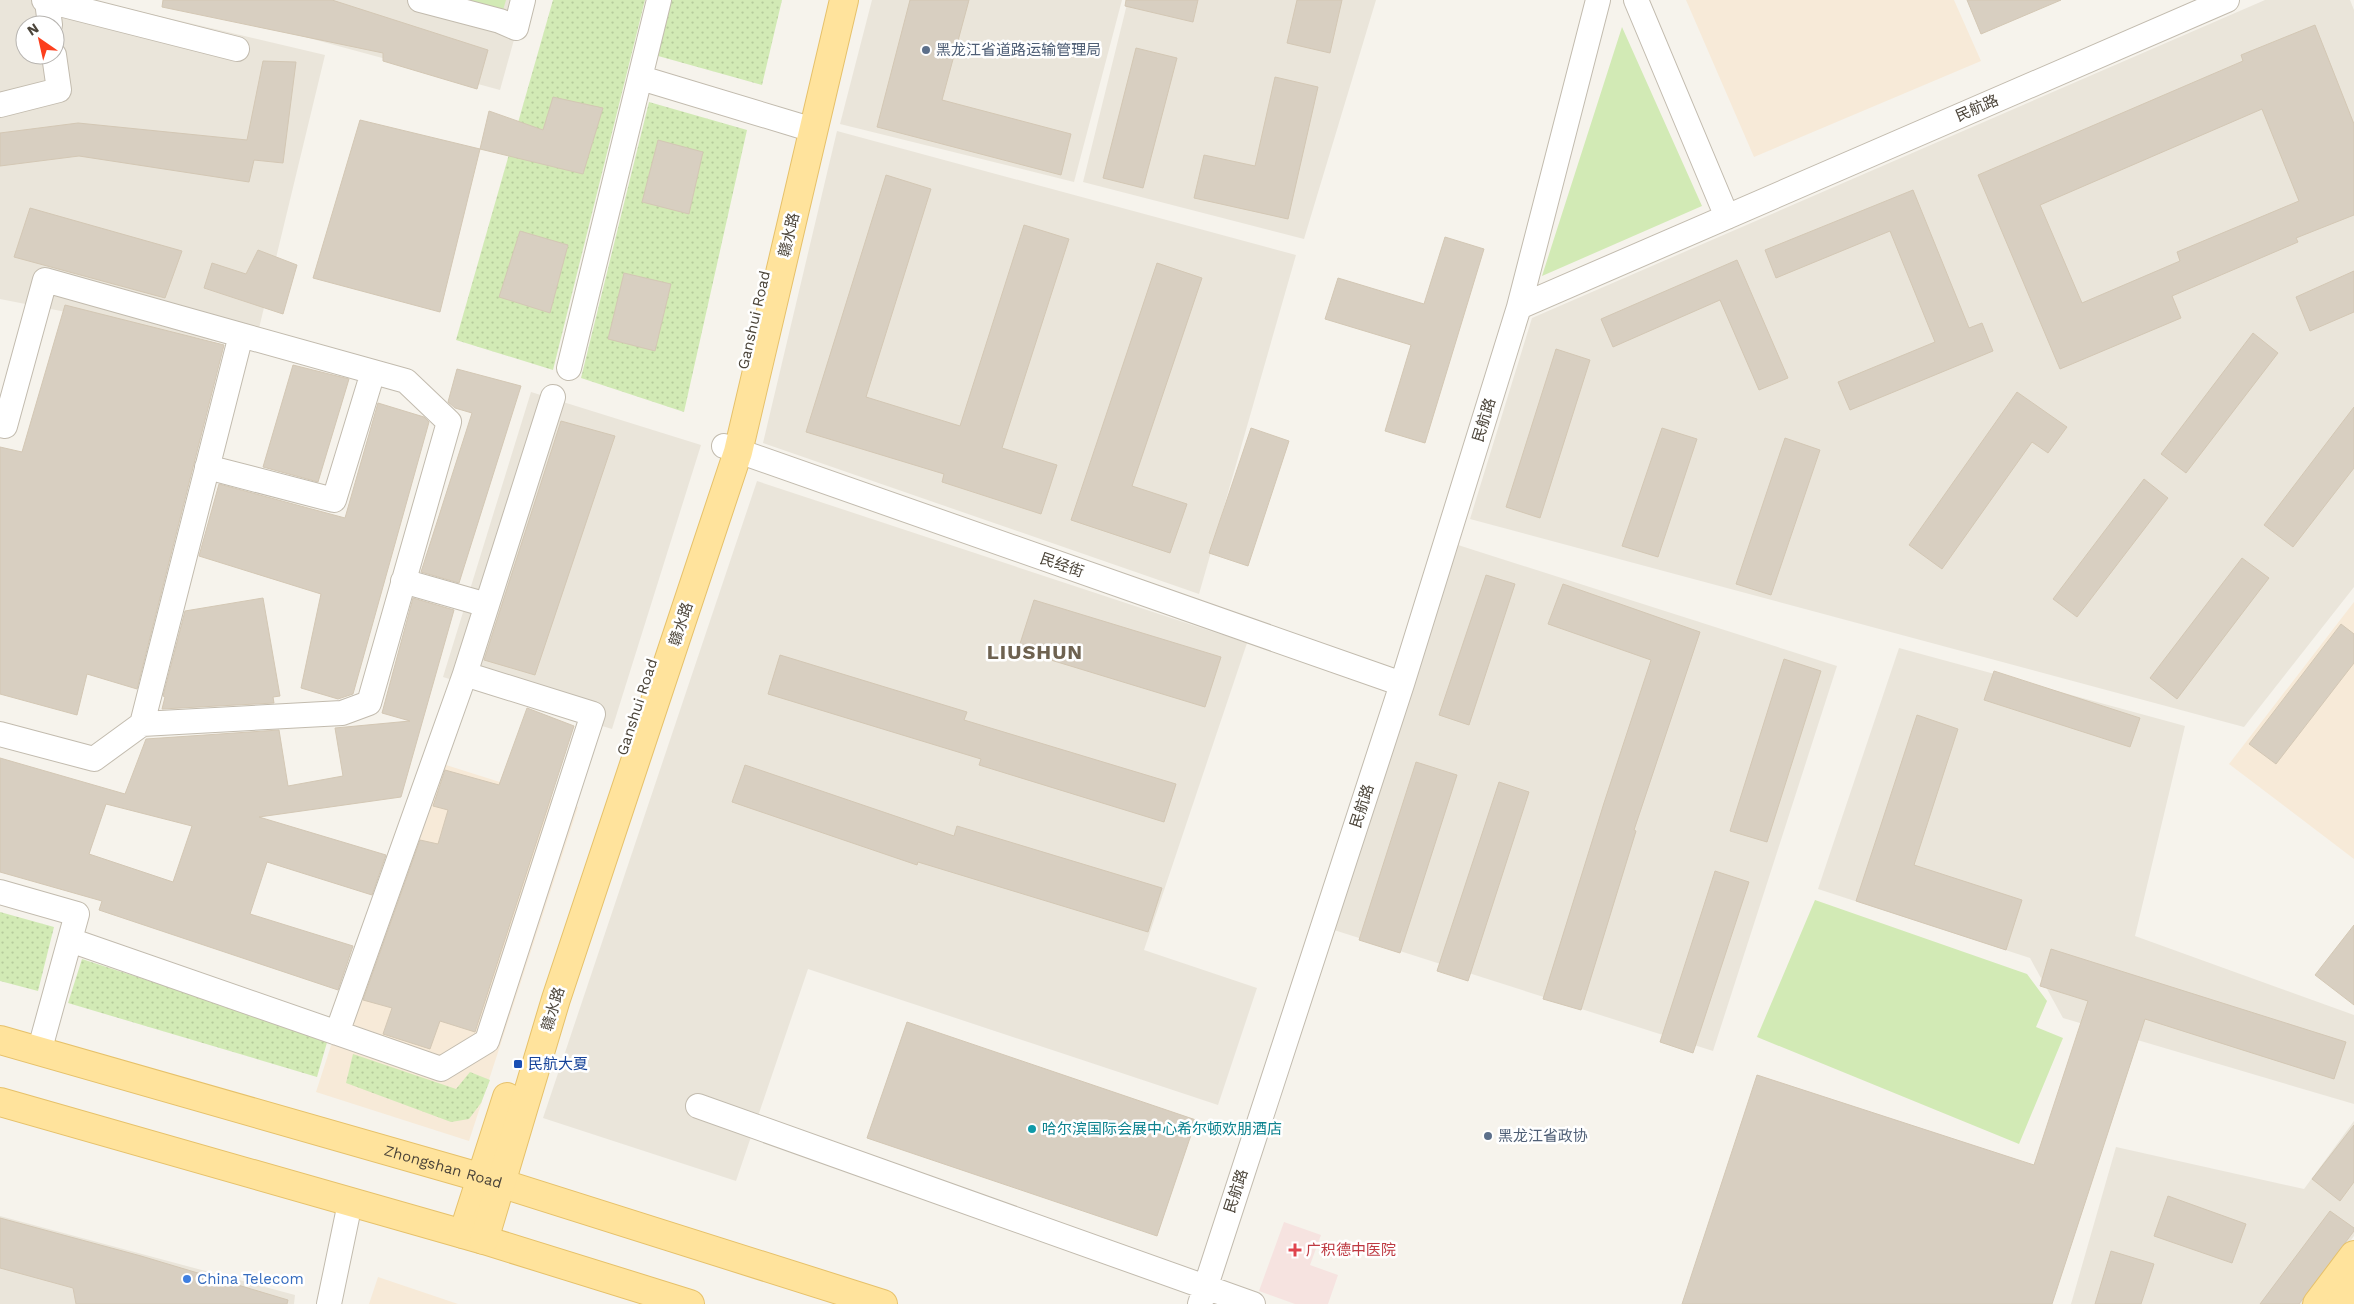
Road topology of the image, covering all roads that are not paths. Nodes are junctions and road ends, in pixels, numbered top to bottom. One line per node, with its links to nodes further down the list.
1 (46, 0): 10 (street); 11 (street)
2 (420, 0): 3 (street)
3 (523, 0)
4 (659, 0): 13 (street)
5 (831, 0): 15 (main road, Ganshui Road)
6 (844, 0): 23 (main road, 赣水路)
7 (1598, 0): 17 (street, 民航路)
8 (1636, 0): 16 (street)
9 (2227, 0): 16 (street, 民航路)
10 (48, 15)
11 (237, 49)
12 (55, 65): 14 (street)
13 (641, 78): 15 (street); 19 (street)
14 (0, 105)
15 (800, 126): 23 (main road, Ganshui Road)
16 (1727, 217): 17 (street, 民航路)
17 (1519, 307): 28 (street, 民航路)
18 (241, 335): 20 (street); 22 (street); 24 (street)
19 (569, 368)
20 (373, 372): 24 (street); 25 (street)
21 (553, 397): 26 (street)
22 (0, 425)
23 (731, 449): 28 (street, 民经街); 38 (main road, Ganshui Road)
24 (208, 467): 29 (street)
25 (403, 581): 26 (street); 29 (street)
26 (487, 605): 27 (street)
27 (465, 674): 33 (street); 33 (street)
28 (1402, 684): 43 (street, 民航路)
29 (142, 724): 30 (street)
30 (0, 734)
31 (0, 892): 32 (street)
32 (70, 940): 33 (street); 35 (street)
33 (337, 1033)
34 (0, 1040): 35 (main road, Zhongshan Road)
35 (39, 1052): 38 (main road, Zhongshan Road)
36 (0, 1102): 39 (main road)
37 (698, 1106): 43 (street)
38 (490, 1180): 40 (main road, Ganshui Road); 46 (main road, Zhongshan Road)
39 (350, 1203): 40 (main road); 44 (street)
40 (474, 1237): 45 (main road)
41 (2354, 1255): 48 (main road)
42 (2354, 1287): 49 (main road)
43 (1202, 1295): 47 (street)
44 (329, 1304)
45 (690, 1304)
46 (883, 1304)
47 (1253, 1304)
48 (2317, 1304)
49 (2341, 1304)

